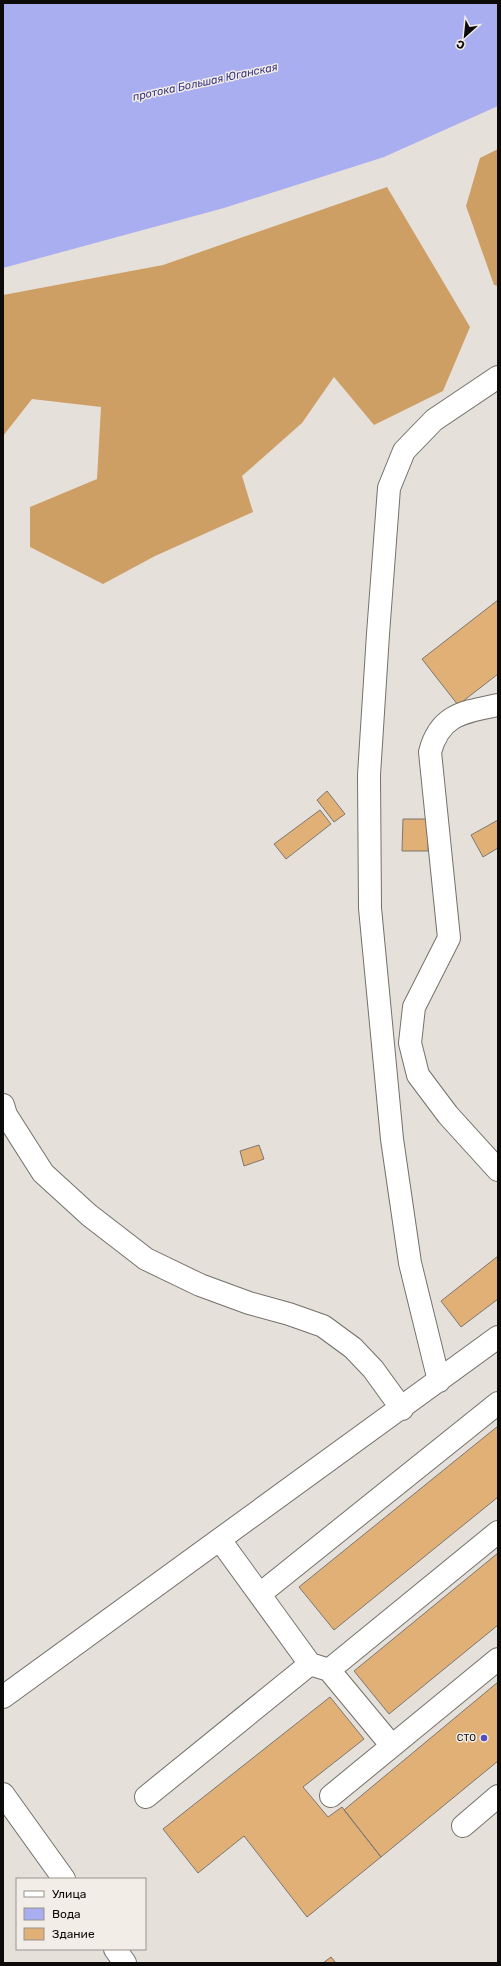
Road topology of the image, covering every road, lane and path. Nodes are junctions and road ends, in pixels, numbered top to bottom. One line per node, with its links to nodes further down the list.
1 (498, 377): 6 (street)
2 (498, 704): 4 (street)
3 (3, 1105): 8 (street)
4 (498, 1170)
5 (498, 1337): 6 (street)
6 (439, 1381): 8 (street)
7 (498, 1403): 11 (street)
8 (402, 1408): 10 (street)
9 (498, 1532): 13 (street)
10 (220, 1540): 11 (street); 14 (street)
11 (260, 1594): 13 (street)
12 (498, 1659): 15 (street)
13 (320, 1667): 15 (street); 19 (street)
14 (3, 1697)
15 (392, 1746): 17 (street)
16 (3, 1794): 21 (street)
17 (331, 1796)
18 (498, 1796): 20 (street)
19 (146, 1797)
20 (463, 1826)
21 (63, 1878)
22 (116, 1950): 23 (street)
23 (124, 1963)

